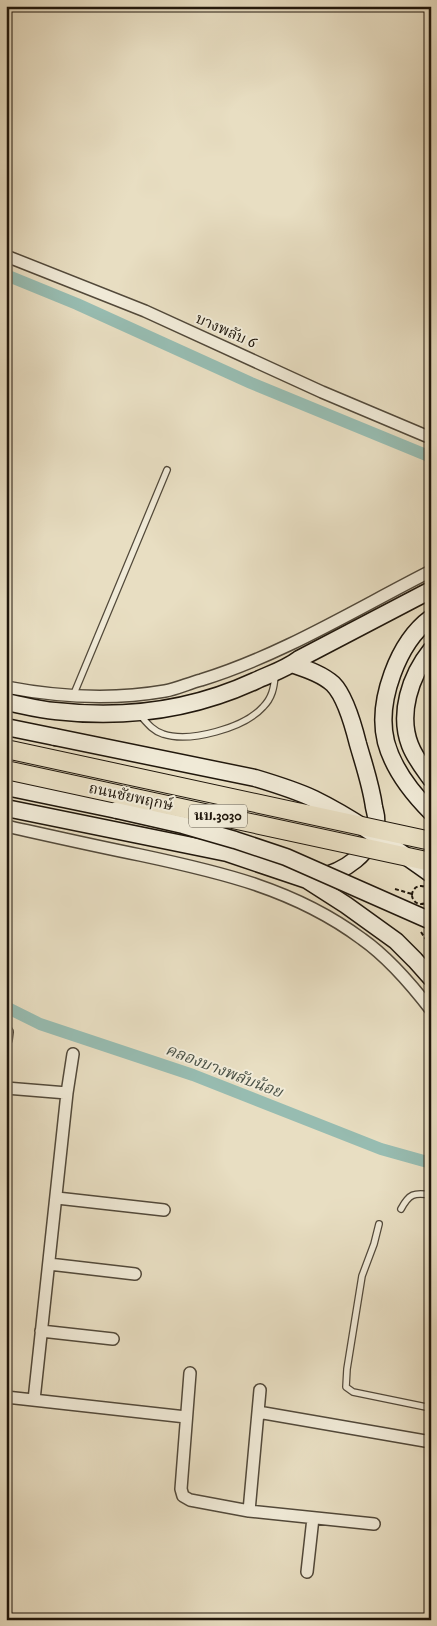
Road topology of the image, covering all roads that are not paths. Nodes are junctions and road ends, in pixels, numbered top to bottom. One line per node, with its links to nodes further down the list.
1 (6, 256): 2 (street, บางพลับ 6)
2 (431, 438)
3 (167, 470): 11 (lane)
4 (431, 571): 11 (street)
5 (431, 590): 8 (main road)
6 (431, 618): 20 (main road)
7 (431, 650): 17 (main road)
8 (292, 664): 9 (main road); 25 (main road)
9 (276, 672): 13 (main road); 13 (lane)
10 (6, 687): 11 (street)
11 (73, 696)
12 (6, 702): 13 (main road)
13 (139, 714)
14 (6, 726): 24 (main road, bridge)
15 (6, 749): 22 (main road, ถนนชัยพฤกษ์ / นบ.3030, bridge)
16 (6, 770): 23 (main road, ถนนชัยพฤกษ์ / นบ.3030, bridge)
17 (431, 779)
18 (6, 787): 26 (main road, bridge)
19 (6, 808): 25 (main road)
20 (431, 812)
21 (6, 826): 28 (street)
22 (431, 841)
23 (431, 862)
24 (431, 874)
25 (307, 880): 27 (main road)
26 (431, 922)
27 (431, 978)
28 (431, 1010)
29 (73, 1054): 31 (street)
30 (6, 1088): 31 (street)
31 (67, 1093): 33 (street)
32 (431, 1195): 34 (lane)
33 (57, 1198): 35 (street); 37 (street)
34 (401, 1209)
35 (164, 1210)
36 (379, 1224): 45 (lane)
37 (49, 1264): 38 (street); 39 (street)
38 (135, 1274)
39 (41, 1331): 40 (street); 44 (street)
40 (113, 1338)
41 (190, 1373): 47 (street)
42 (260, 1390): 46 (street)
43 (6, 1397): 44 (street)
44 (34, 1400): 47 (street)
45 (431, 1408)
46 (258, 1412): 48 (street); 49 (street)
47 (186, 1417): 49 (street)
48 (431, 1442)
49 (249, 1511): 50 (street)
50 (313, 1518): 51 (street); 52 (street)
51 (374, 1524)
52 (308, 1572)

